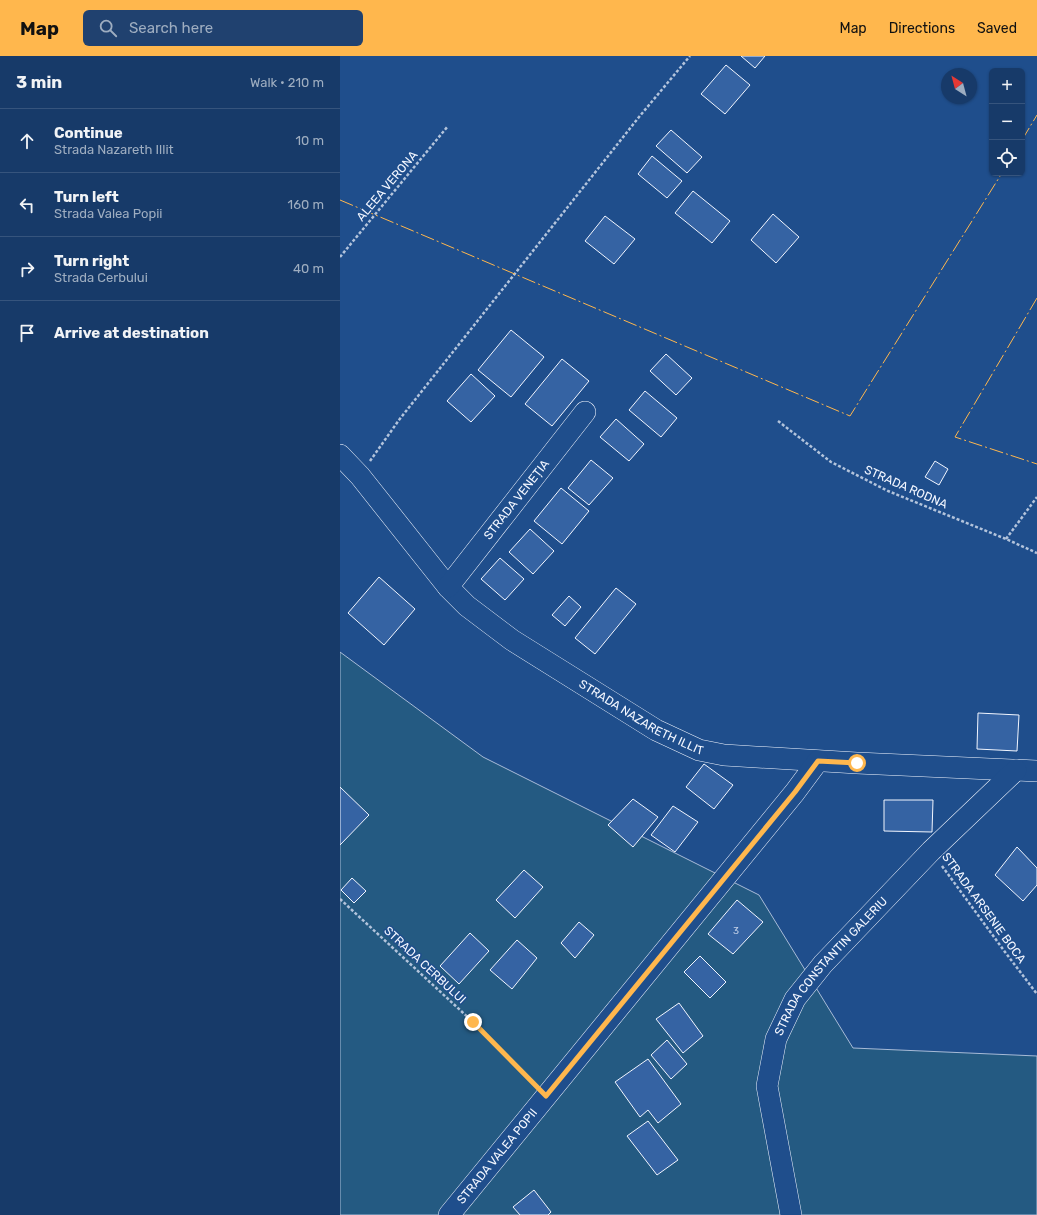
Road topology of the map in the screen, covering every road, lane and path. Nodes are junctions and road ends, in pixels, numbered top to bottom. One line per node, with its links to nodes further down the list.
1 (690, 56): 7 (path)
2 (448, 126): 3 (path, ALEEA VERONA)
3 (340, 257)
4 (585, 412): 11 (street, STRADA VENEȚIA)
5 (778, 420): 9 (path, STRADA RODNA)
6 (340, 454): 7 (street, STRADA NAZARETH ILLIT)
7 (360, 476): 11 (street, STRADA NAZARETH ILLIT)
8 (1037, 496): 9 (path)
9 (1006, 539): 10 (path, STRADA RODNA)
10 (1037, 553)
11 (448, 587): 12 (street, STRADA NAZARETH ILLIT)
12 (818, 761): 13 (street, STRADA NAZARETH ILLIT); 18 (street, STRADA VALEA POPII)
13 (1016, 770): 14 (street, STRADA NAZARETH ILLIT); 15 (street, STRADA CONSTANTIN GALERIU)
14 (1037, 771)
15 (932, 852): 17 (path, STRADA ARSENIE BOCA); 20 (street, STRADA CONSTANTIN GALERIU)
16 (340, 899): 18 (path, STRADA CERBULUI)
17 (1037, 994)
18 (546, 1096): 19 (street, STRADA VALEA POPII)
19 (449, 1215)
20 (791, 1215)

